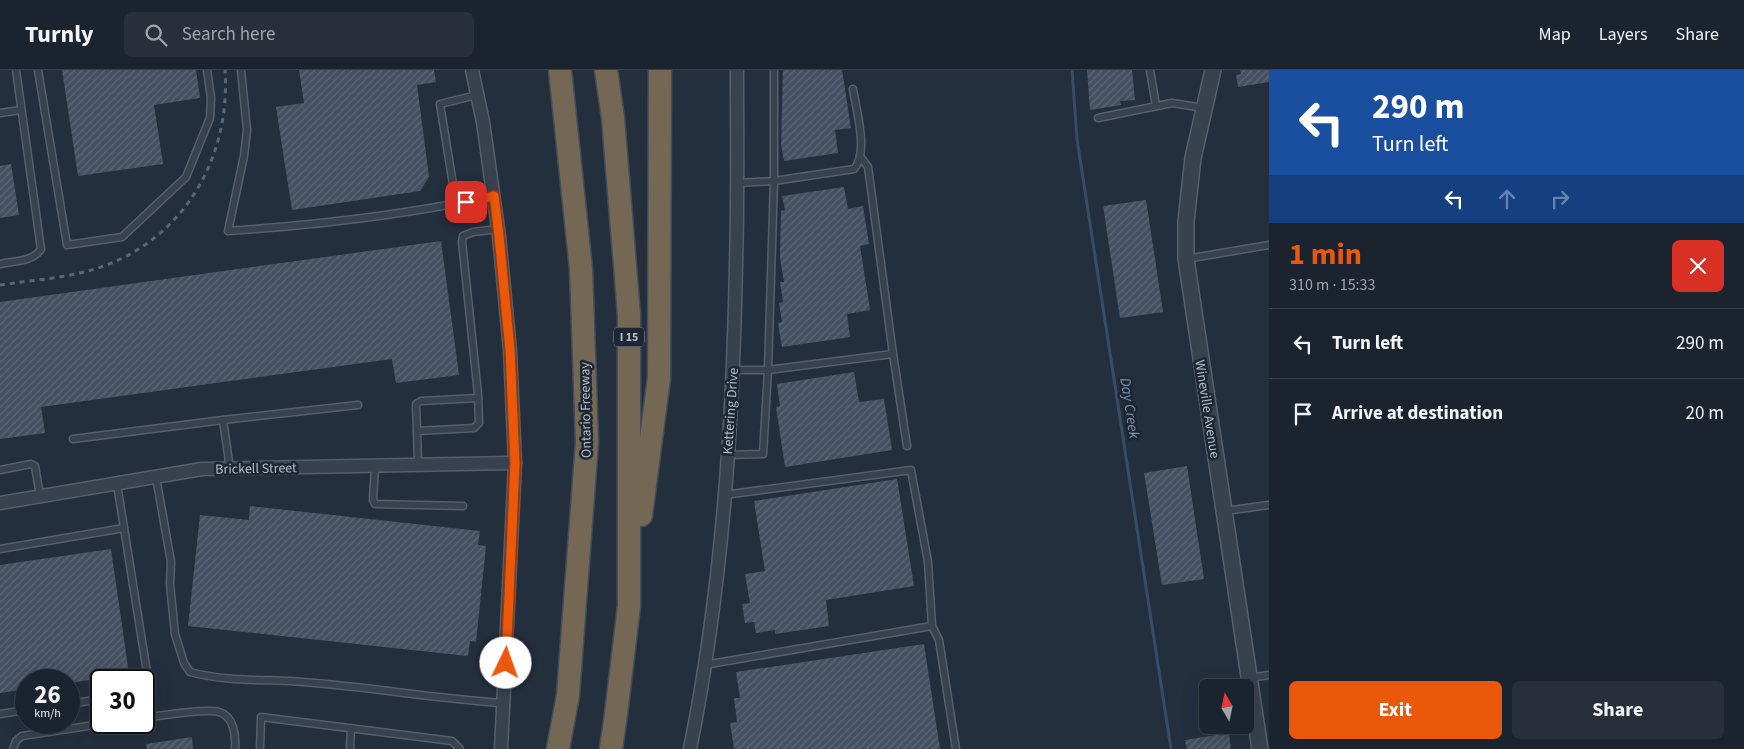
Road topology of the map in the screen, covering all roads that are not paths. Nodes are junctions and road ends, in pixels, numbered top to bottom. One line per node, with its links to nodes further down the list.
1 (16, 70): 18 (lane)
2 (38, 70): 3 (lane)
3 (207, 70)
4 (241, 70): 26 (lane)
5 (472, 70): 15 (street)
6 (545, 70): 24 (highway)
7 (560, 70): 24 (highway, Ontario Freeway)
8 (606, 70): 56 (highway, I 15)
9 (738, 70): 23 (street, Kettering Drive)
10 (774, 70): 22 (lane)
11 (1150, 70): 16 (lane)
12 (1213, 70): 17 (street, Wineville Avenue)
13 (659, 76): 56 (highway)
14 (853, 89): 21 (lane)
15 (477, 95): 25 (street); 26 (lane)
16 (1156, 106): 17 (lane); 20 (lane)
17 (1204, 108): 29 (street, Wineville Avenue)
18 (21, 110): 19 (lane); 30 (lane)
19 (0, 113)
20 (1098, 118)
21 (860, 156): 22 (lane); 31 (lane)
22 (774, 181): 23 (lane); 33 (lane)
23 (737, 183): 32 (street, Kettering Drive)
24 (573, 186): 74 (highway, Ontario Freeway)
25 (494, 196): 26 (lane); 27 (street)
26 (456, 203)
27 (498, 229): 34 (lane); 41 (street)
28 (1269, 245): 29 (lane)
29 (1186, 259): 53 (street, Wineville Avenue)
30 (0, 264)
31 (893, 354): 33 (lane); 39 (lane)
32 (733, 370): 33 (lane); 40 (street, Kettering Drive)
33 (768, 370): 40 (lane)
34 (478, 398): 37 (lane); 37 (lane)
35 (358, 405): 36 (lane)
36 (223, 420): 38 (lane); 44 (lane)
37 (417, 431): 42 (lane)
38 (72, 439)
39 (907, 446)
40 (727, 455): 48 (street, Kettering Drive)
41 (515, 463): 42 (street, Brickell Street); 62 (street)
42 (418, 465): 43 (street, Brickell Street)
43 (375, 466): 44 (street, Brickell Street); 52 (lane)
44 (230, 469): 46 (street, Brickell Street)
45 (0, 470): 49 (lane)
46 (156, 477): 47 (street, Brickell Street); 62 (lane)
47 (117, 484): 49 (street, Brickell Street); 54 (lane)
48 (724, 495): 57 (lane); 58 (street, Kettering Drive)
49 (40, 496): 50 (street, Brickell Street)
50 (0, 503)
51 (1269, 505): 53 (lane)
52 (463, 506)
53 (1224, 512): 61 (street, Wineville Avenue)
54 (124, 528): 55 (lane); 59 (lane)
55 (0, 549)
56 (629, 606): 75 (highway, I 15)
57 (932, 626): 58 (lane); 77 (lane)
58 (704, 665): 76 (street, Kettering Drive)
59 (146, 669)
60 (1269, 675): 61 (lane)
61 (1249, 678): 78 (street, Wineville Avenue)
62 (504, 702): 73 (street)
63 (15, 712): 64 (lane)
64 (0, 714)
65 (155, 716): 69 (lane)
66 (90, 726): 68 (lane)
67 (352, 728): 70 (lane); 71 (lane); 72 (lane)
68 (13, 749)
69 (235, 749)
70 (260, 749)
71 (350, 749)
72 (460, 749)
73 (501, 749)
74 (558, 749)
75 (611, 749)
76 (690, 749)
77 (956, 749)
78 (1260, 749)

